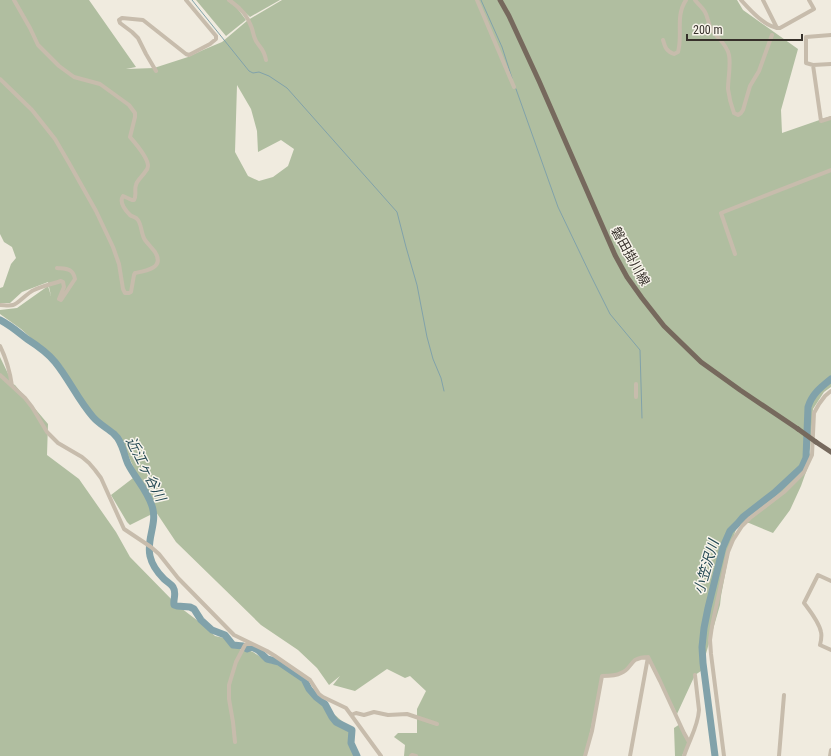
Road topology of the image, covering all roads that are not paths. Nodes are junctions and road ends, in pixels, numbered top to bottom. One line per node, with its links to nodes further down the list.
1 (14, 0): 19 (street)
2 (186, 0): 18 (street)
3 (229, 0): 15 (street)
4 (477, 0): 20 (street)
5 (500, 0): 32 (main road, 磐田掛川線, bridge)
6 (686, 0): 14 (street)
7 (695, 0): 12 (street)
8 (741, 0): 11 (street)
9 (763, 0): 11 (street)
10 (809, 0): 11 (street)
11 (777, 28)
12 (772, 35)
13 (831, 35): 17 (street)
14 (663, 40)
15 (266, 60)
16 (831, 64): 17 (street)
17 (813, 65): 21 (street)
18 (156, 71)
19 (0, 78)
20 (514, 87)
21 (831, 118)
22 (831, 170): 23 (street)
23 (735, 254)
24 (57, 268): 25 (street)
25 (0, 305)
26 (0, 346): 29 (street)
27 (0, 375): 29 (street)
28 (636, 384): 31 (street)
29 (12, 386): 34 (street)
30 (831, 391): 50 (street)
31 (636, 397)
32 (831, 452)
33 (831, 580): 35 (street)
34 (250, 642): 39 (street); 41 (street)
35 (831, 650)
36 (648, 656): 42 (street); 47 (street); 48 (street)
37 (695, 675): 42 (street)
38 (784, 695): 51 (street)
39 (351, 715): 40 (street); 44 (street)
40 (437, 724)
41 (235, 742)
42 (690, 742): 49 (street)
43 (831, 750): 52 (street)
44 (381, 756)
45 (411, 756): 46 (street)
46 (416, 756)
47 (584, 756)
48 (630, 756)
49 (684, 756)
50 (724, 756)
51 (779, 756)
52 (830, 756)

